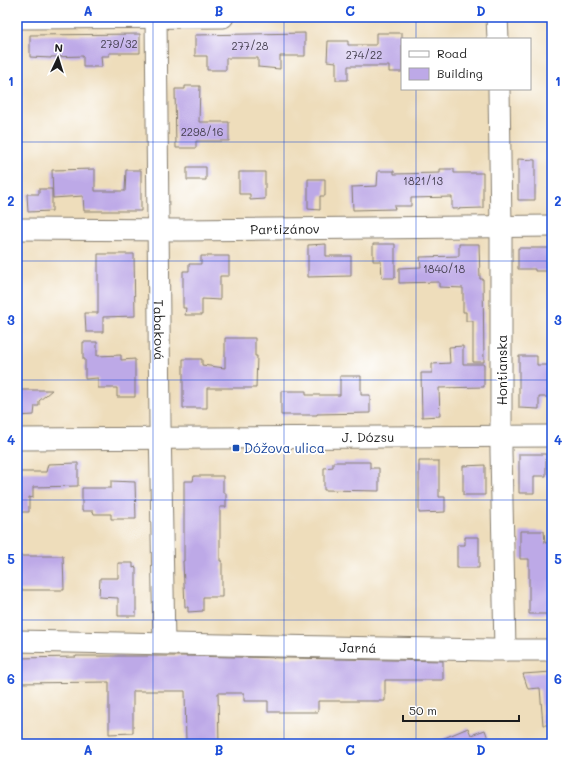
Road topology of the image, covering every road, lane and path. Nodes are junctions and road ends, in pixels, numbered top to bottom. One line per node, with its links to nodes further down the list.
1 (156, 17): 2 (street); 4 (street); 10 (street, Tabaková)
2 (223, 17)
3 (497, 17): 5 (street)
4 (17, 18)
5 (498, 38)
6 (498, 90): 8 (street, Hontianska)
7 (552, 226): 8 (street, Partizánov)
8 (501, 227): 10 (street, Partizánov); 12 (street, Hontianska)
9 (17, 229): 10 (street, Partizánov)
10 (159, 230): 14 (street, Tabaková)
11 (552, 436): 12 (street, J. Dózsu)
12 (501, 437): 14 (street, J. Dózsu); 17 (street, Hontianska)
13 (17, 439): 14 (street, J. Dózsu)
14 (160, 439): 16 (street, Tabaková)
15 (17, 641): 16 (street, Jarná)
16 (164, 643): 17 (street, Jarná)
17 (505, 650): 18 (street, Jarná)
18 (552, 650)

